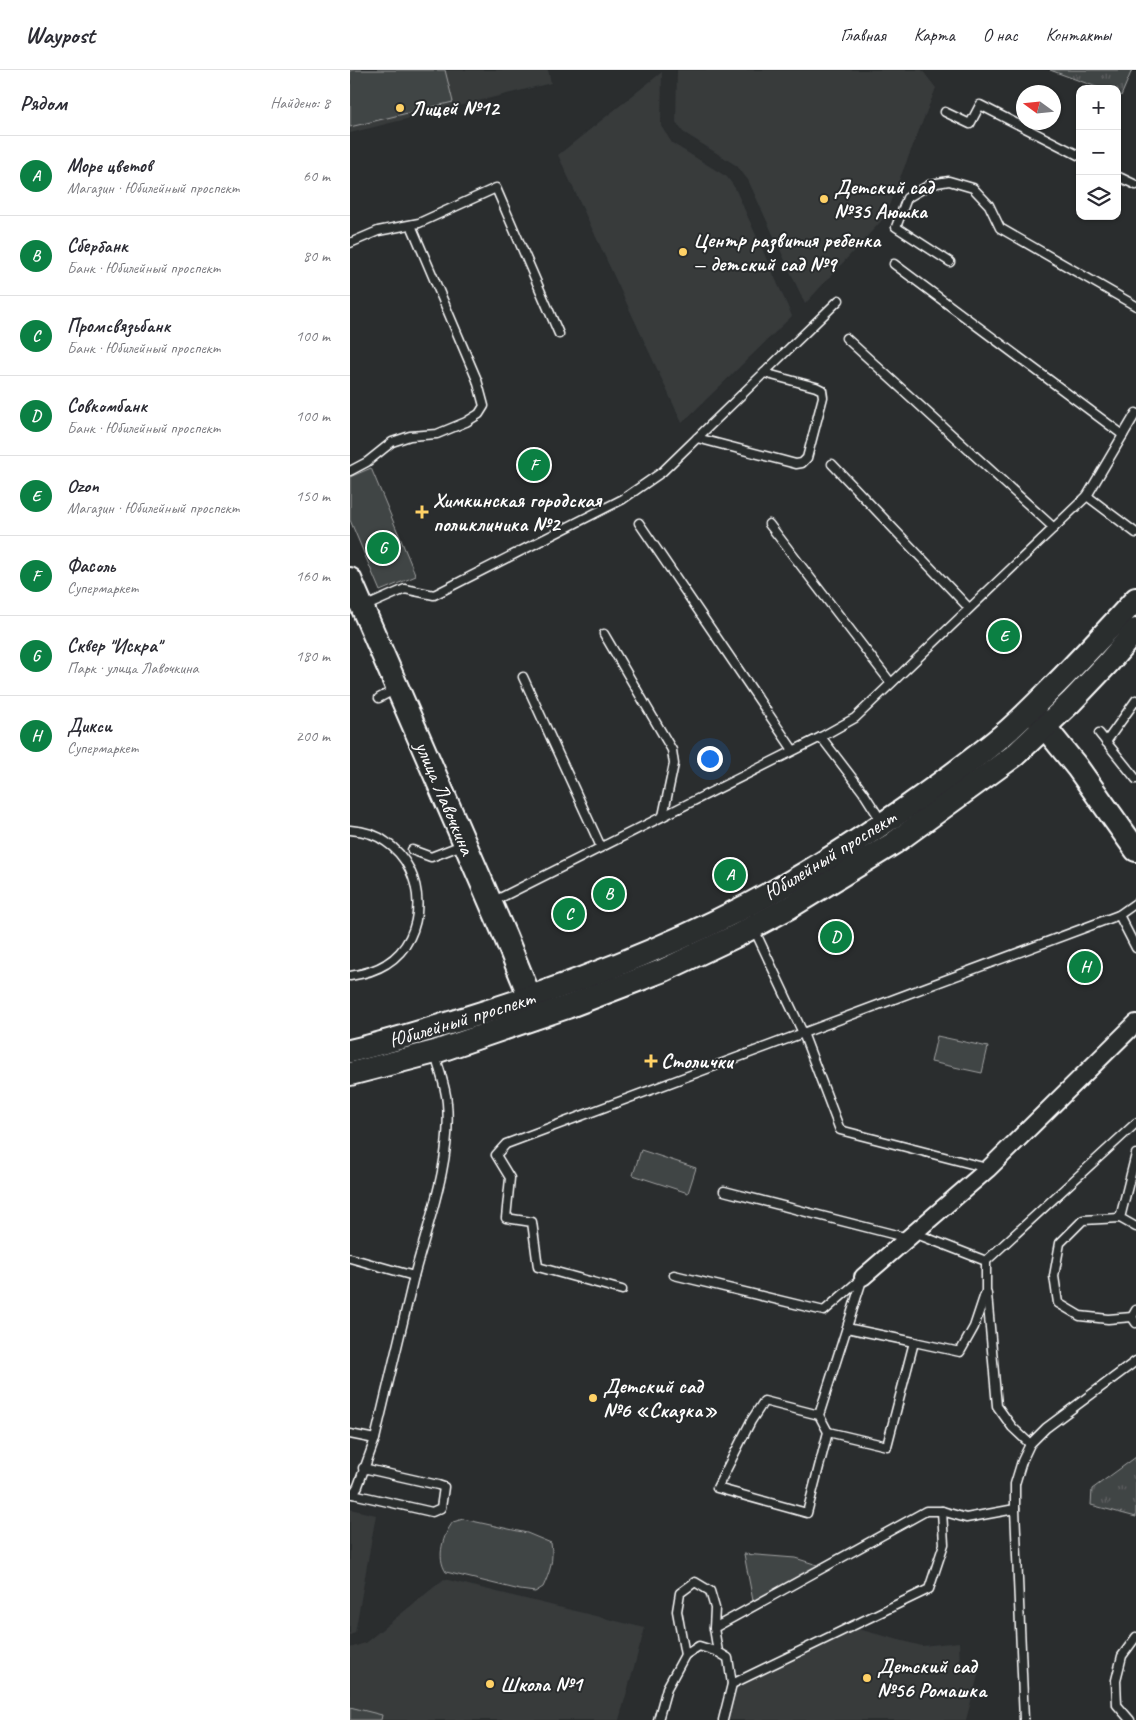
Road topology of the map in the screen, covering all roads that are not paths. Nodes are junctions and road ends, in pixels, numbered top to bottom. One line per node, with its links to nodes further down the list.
1 (945, 112): 2 (lane)
2 (1076, 154)
3 (1121, 178): 4 (lane)
4 (1136, 185)
5 (412, 225): 6 (lane); 11 (lane); 18 (lane)
6 (350, 243)
7 (950, 262): 10 (lane)
8 (894, 264): 15 (lane)
9 (839, 300): 13 (lane)
10 (1136, 306)
11 (559, 334)
12 (846, 338): 22 (lane)
13 (764, 373): 16 (lane); 16 (lane)
14 (1136, 413): 15 (lane)
15 (1123, 435): 19 (lane)
16 (697, 438): 26 (lane)
17 (832, 464): 27 (lane)
18 (350, 470)
19 (1087, 496): 22 (lane); 23 (lane)
20 (639, 523): 37 (lane)
21 (769, 524): 31 (lane)
22 (1054, 528): 27 (lane)
23 (1136, 533)
24 (350, 579): 26 (main road, улица Лавочкина)
25 (1136, 599): 33 (main road, Юбилейный проспект)
26 (363, 608): 42 (main road, улица Лавочкина)
27 (970, 608): 31 (lane)
28 (1136, 630): 33 (main road, Юбилейный проспект)
29 (604, 634): 39 (lane)
30 (522, 677): 43 (lane)
31 (891, 683): 35 (lane)
32 (1136, 700): 36 (lane)
33 (1038, 718): 40 (main road, Юбилейный проспект); 45 (main road); 49 (main road, Юбилейный проспект)
34 (1099, 733): 36 (lane)
35 (820, 737): 37 (lane); 40 (lane)
36 (1106, 742): 38 (lane)
37 (793, 750): 39 (lane)
38 (1136, 779)
39 (663, 816): 43 (lane)
40 (883, 823): 52 (main road, Юбилейный проспект)
41 (350, 830): 51 (lane)
42 (464, 844): 44 (lane); 46 (main road, улица Лавочкина)
43 (601, 847): 46 (lane)
44 (412, 850)
45 (1136, 850)
46 (490, 903): 52 (main road, улица Лавочкина)
47 (1136, 903): 48 (lane)
48 (1119, 915): 50 (lane); 54 (lane)
49 (753, 927): 52 (main road, Юбилейный проспект); 54 (lane)
50 (1136, 948)
51 (350, 976)
52 (534, 1008): 55 (main road, Юбилейный проспект); 56 (main road, Юбилейный проспект)
53 (1136, 1023): 60 (street)
54 (803, 1033): 60 (lane); 70 (lane)
55 (350, 1051)
56 (435, 1052): 57 (main road, Юбилейный проспект); 68 (lane)
57 (350, 1074)
58 (1136, 1123): 66 (lane)
59 (1136, 1154): 62 (lane)
60 (988, 1169): 64 (street)
61 (724, 1191): 64 (lane)
62 (1120, 1218): 63 (lane); 72 (lane)
63 (1136, 1226)
64 (911, 1236): 66 (lane); 69 (street)
65 (350, 1258): 68 (lane)
66 (986, 1261): 71 (lane)
67 (674, 1275): 69 (lane)
68 (414, 1276): 79 (lane)
69 (863, 1277): 73 (lane)
70 (622, 1290)
71 (986, 1291): 74 (lane); 80 (lane)
72 (1135, 1316)
73 (847, 1328): 74 (lane); 76 (lane)
74 (914, 1342): 77 (lane)
75 (1136, 1361): 80 (lane)
76 (819, 1414): 77 (lane); 77 (lane)
77 (828, 1432)
78 (350, 1434): 79 (lane)
79 (375, 1439): 81 (lane)
80 (1030, 1444): 83 (lane)
81 (363, 1468): 82 (lane); 82 (lane)
82 (352, 1493)
83 (1015, 1509): 84 (lane); 92 (lane)
84 (942, 1511): 85 (lane); 89 (lane)
85 (714, 1628): 87 (lane); 88 (lane)
86 (1136, 1637): 93 (lane)
87 (718, 1652): 88 (lane); 89 (lane)
88 (684, 1655): 90 (lane)
89 (732, 1684): 91 (lane)
90 (658, 1720)
91 (723, 1720)
92 (1024, 1720)
93 (1130, 1720)

